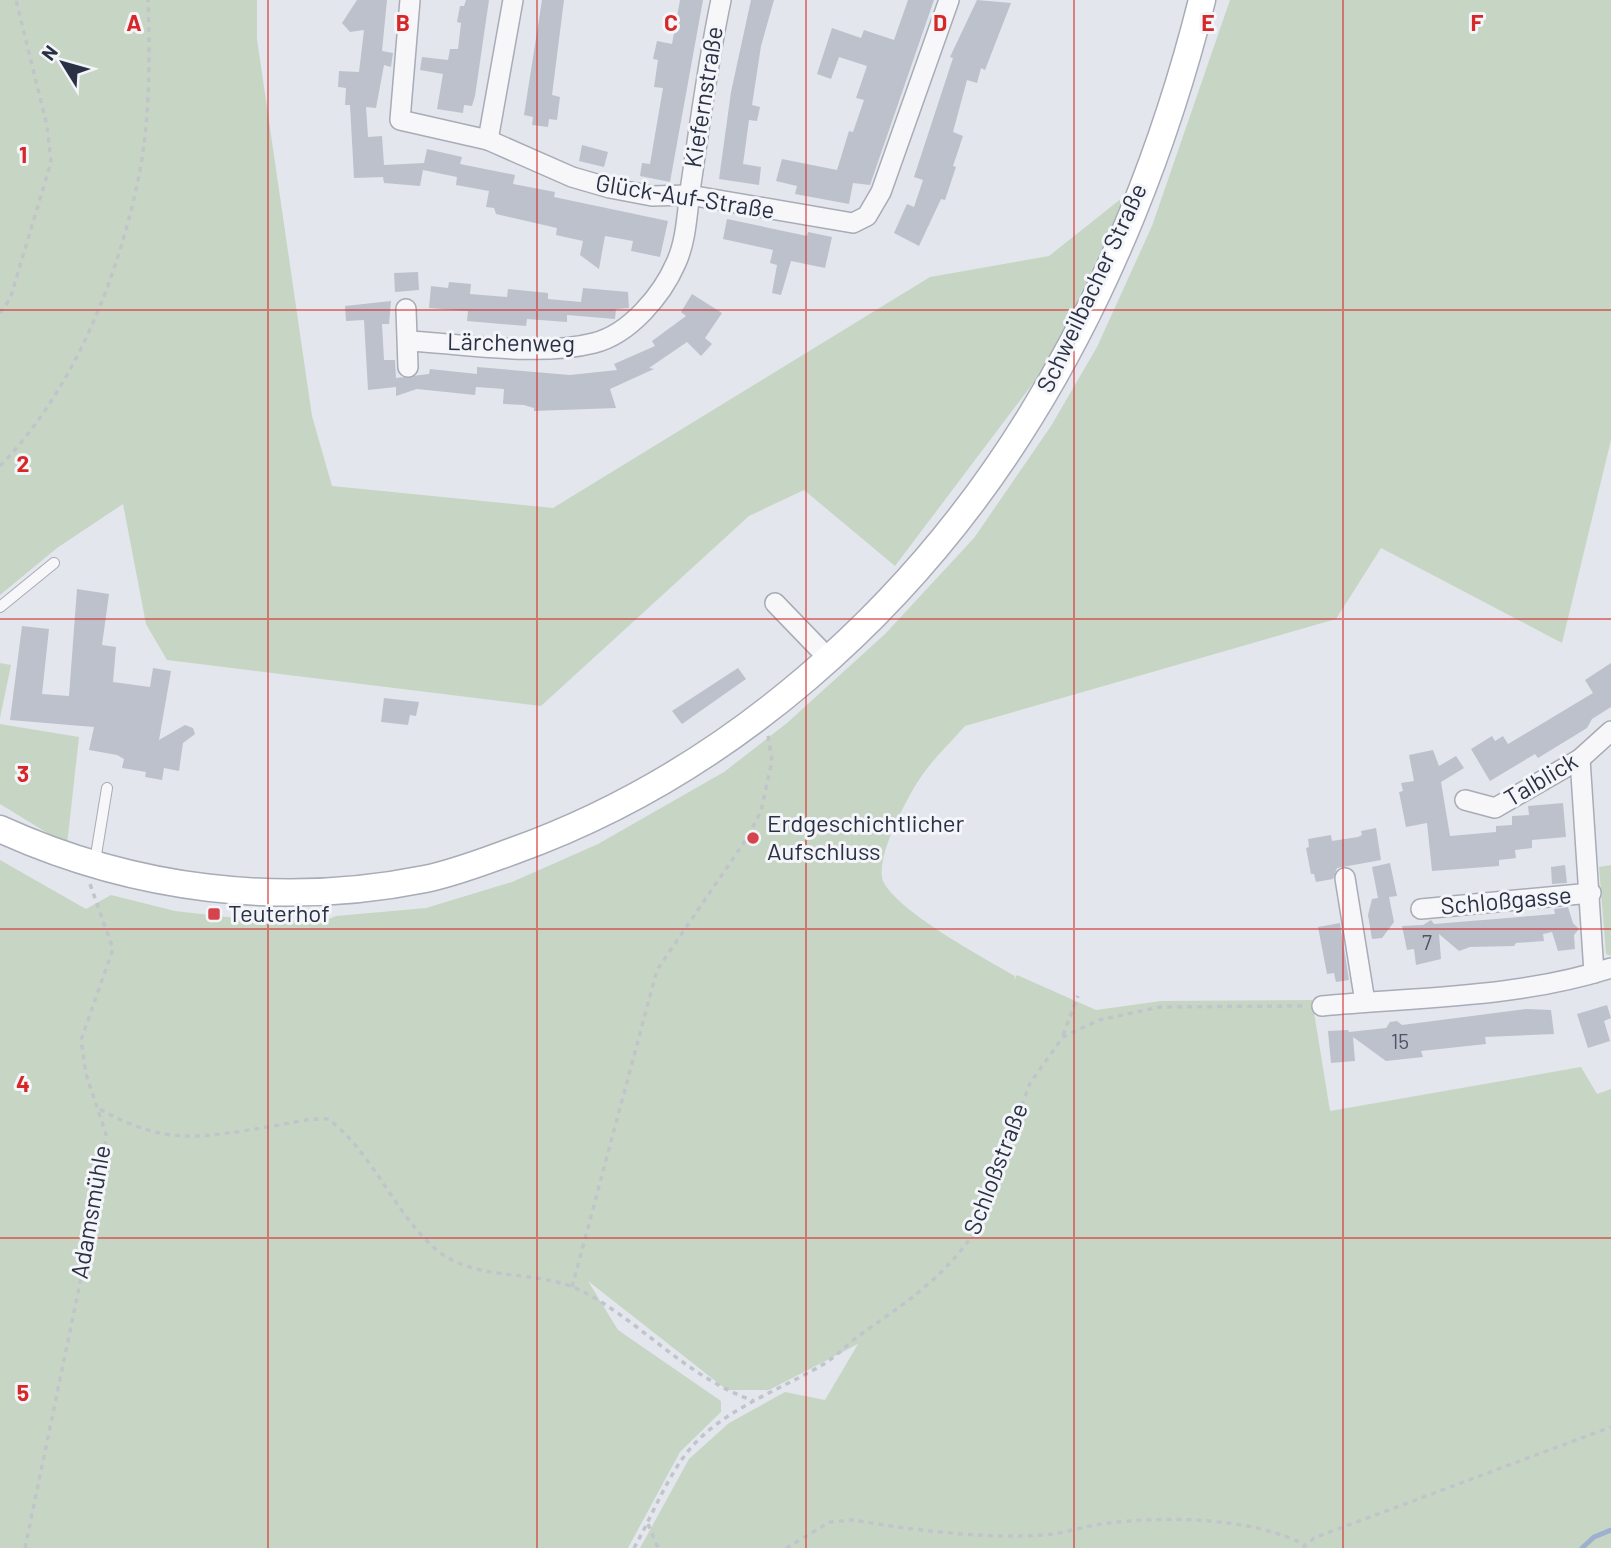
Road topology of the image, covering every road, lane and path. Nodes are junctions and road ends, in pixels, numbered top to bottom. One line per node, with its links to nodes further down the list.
1 (16, 0): 11 (path)
2 (148, 0): 14 (path)
3 (410, 0): 8 (street, Glück-Auf-Straße)
4 (513, 0): 8 (street)
5 (721, 0): 9 (street, Kiefernstraße)
6 (948, 0): 9 (street, Glück-Auf-Straße)
7 (1202, 0): 18 (main road, Schweilbacher Straße)
8 (488, 141): 9 (street, Glück-Auf-Straße)
9 (689, 195): 12 (street, Lärchenweg)
10 (406, 309): 12 (street)
11 (0, 313)
12 (408, 341): 13 (street)
13 (408, 367)
14 (0, 466)
15 (54, 563): 17 (lane)
16 (775, 603): 18 (street)
17 (0, 607)
18 (828, 659): 19 (main road, Schweilbacher Straße)
19 (757, 719): 25 (main road, Schweilbacher Straße); 35 (path)
20 (1611, 731): 21 (street, Talblick)
21 (1580, 759): 23 (street, Talblick); 27 (street, Schloßgasse)
22 (107, 788): 25 (lane)
23 (1465, 800)
24 (0, 830): 25 (main road, Schweilbacher Straße)
25 (92, 874): 34 (path, Adamsmühle)
26 (1345, 878): 31 (street)
27 (1591, 893): 28 (street, Schloßgasse); 29 (street, Schloßgasse)
28 (1421, 909)
29 (1603, 970): 31 (street)
30 (1078, 996): 33 (path)
31 (1365, 1002): 32 (street)
32 (1322, 1006): 33 (path, Schloßstraße)
33 (1063, 1037): 36 (path, Schloßstraße)
34 (100, 1109): 35 (path); 40 (path, Adamsmühle)
35 (572, 1287): 36 (path)
36 (755, 1401): 38 (path, Schloßstraße)
37 (1611, 1427): 39 (path)
38 (648, 1524): 41 (path, Schloßstraße); 42 (path)
39 (1304, 1546): 43 (path)
40 (25, 1548)
41 (634, 1548)
42 (658, 1548)
43 (786, 1548)

